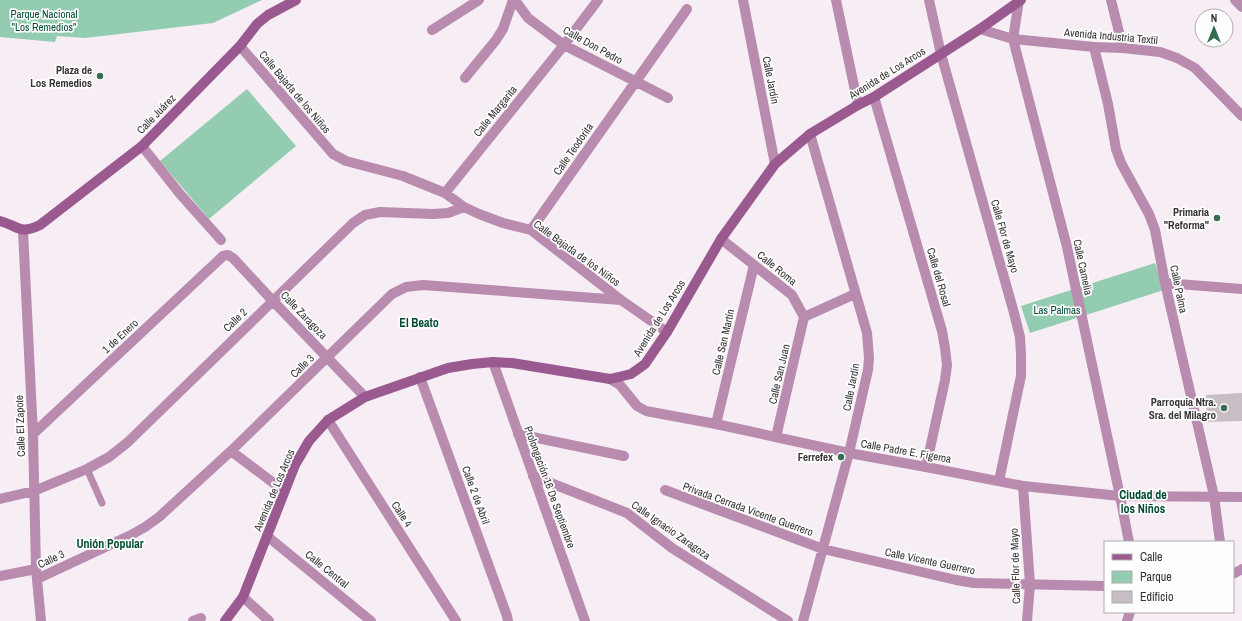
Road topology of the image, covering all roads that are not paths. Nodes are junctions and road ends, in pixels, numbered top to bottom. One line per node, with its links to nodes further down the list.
1 (296, 0): 17 (main road, Calle Juárez)
2 (479, 0): 14 (street)
3 (514, 0): 16 (street, Calle Don Pedro); 21 (street)
4 (598, 0): 16 (street, Calle Margarita)
5 (743, 0): 29 (street, Calle Jardín)
6 (836, 0): 25 (street)
7 (929, 0): 20 (street, Calle Flor de Mayo)
8 (1111, 0): 19 (street)
9 (1235, 0): 11 (street)
10 (1020, 1): 13 (main road, Avenida de Los Arcos); 15 (street, Calle Camelia)
11 (1242, 7)
12 (686, 9): 22 (street, Calle Teodorita)
13 (980, 29): 15 (street, Avenida Industria Textil); 20 (main road, Avenida de Los Arcos)
14 (432, 30)
15 (1013, 39): 18 (street, Avenida Industria Textil); 67 (street, Calle Camelia)
16 (564, 45): 22 (street, Calle Don Pedro); 30 (street, Calle Margarita)
17 (240, 46): 28 (main road, Calle Juárez); 30 (street, Calle Bajada de los Niños)
18 (1094, 47): 19 (street, Avenida Industria Textil); 39 (street, Calle Palma)
19 (1122, 48): 26 (street, Avenida Industria Textil)
20 (941, 54): 24 (main road, Avenida de Los Arcos); 62 (street, Calle Flor de Mayo)
21 (465, 78)
22 (635, 82): 23 (street, Calle Don Pedro); 34 (street, Calle Teodorita)
23 (668, 98)
24 (874, 98): 25 (main road, Avenida de Los Arcos); 59 (street, Calle del Rosal)
25 (858, 105): 27 (main road, Avenida de Los Arcos)
26 (1242, 116)
27 (810, 134): 29 (main road, Avenida de Los Arcos); 41 (street, Calle Jardín)
28 (142, 146): 33 (main road, Calle Juárez); 36 (street)
29 (775, 164): 35 (main road, Avenida de Los Arcos)
30 (445, 193): 31 (street, Calle Bajada de los Niños)
31 (464, 207): 34 (street, Calle Bajada de los Niños); 42 (street, Calle 2)
32 (0, 221): 33 (main road)
33 (23, 230): 53 (street, Calle El Zapote)
34 (531, 230): 43 (street, Calle Bajada de los Niños)
35 (721, 239): 38 (street, Calle Roma); 45 (main road, Avenida de Los Arcos)
36 (221, 240)
37 (223, 256): 42 (street, Calle Zaragoza); 53 (street, 1 de Enero)
38 (754, 265): 44 (street, Calle Roma); 52 (street, Calle San Martín)
39 (1165, 283): 40 (street); 68 (street, Calle Palma)
40 (1242, 289)
41 (856, 294): 44 (street); 57 (street, Calle Jardín)
42 (272, 300): 46 (street, Calle Zaragoza); 60 (street, Calle 2)
43 (621, 300): 45 (street, Calle Bajada de los Niños); 46 (street, Calle 3)
44 (804, 317): 55 (street, Calle San Juan)
45 (667, 332): 49 (main road, Avenida de Los Arcos)
46 (328, 358): 50 (street, Calle Zaragoza); 56 (street, Calle 3)
47 (493, 362): 48 (main road, Avenida de Los Arcos); 49 (main road, Avenida de Los Arcos); 54 (street, Prolongación 16 De Septiembre)
48 (420, 377): 50 (main road, Avenida de Los Arcos); 87 (street, Calle 2 de Abril)
49 (610, 379): 52 (street, Calle Padre E. Figeroa)
50 (365, 397): 51 (main road, Avenida de Los Arcos)
51 (328, 420): 66 (main road, Avenida de Los Arcos); 86 (street, Calle 4)
52 (716, 424): 55 (street, Calle Padre E. Figeroa)
53 (33, 434): 65 (street, Calle El Zapote)
54 (518, 434): 58 (street); 61 (street, Prolongación 16 De Septiembre)
55 (776, 438): 57 (street, Calle Padre E. Figeroa)
56 (231, 451): 66 (street); 78 (street, Calle 3)
57 (849, 454): 59 (street, Calle Padre E. Figeroa); 75 (street, Calle Jardín)
58 (624, 456)
59 (926, 466): 62 (street, Calle Padre E. Figeroa)
60 (87, 469): 65 (street, Calle 2); 71 (street)
61 (533, 476): 88 (street, Prolongación 16 De Septiembre); 89 (street, Calle Ignacio Zaragoza)
62 (999, 481): 63 (street, Calle Padre E. Figeroa)
63 (1023, 486): 67 (street, Calle Padre E. Figeroa); 79 (street, Calle Flor de Mayo)
64 (665, 490): 75 (street, Privada Cerrada Vicente Guerrero)
65 (34, 491): 70 (street, Calle 2); 76 (street, Calle El Zapote)
66 (284, 491): 72 (main road, Avenida de Los Arcos)
67 (1120, 496): 68 (street, Calle Padre E. Figeroa); 73 (street, Calle Camelia)
68 (1214, 496): 69 (street, Calle Padre E. Figeroa); 74 (street, Calle Palma)
69 (1242, 497)
70 (0, 499)
71 (102, 503)
72 (267, 536): 81 (main road, Avenida de Los Arcos); 85 (street, Calle Central)
73 (1129, 541)
74 (1220, 541)
75 (823, 549): 79 (street, Calle Vicente Guerrero); 90 (street, Calle Jardín)
76 (36, 569): 77 (street); 78 (street, Calle El Zapote)
77 (0, 576)
78 (36, 579): 82 (street, Calle El Zapote)
79 (1030, 584): 80 (street, Calle Vicente Guerrero); 91 (street, Calle Flor de Mayo)
80 (1104, 586)
81 (243, 597): 83 (main road, Avenida de Los Arcos); 84 (street)
82 (41, 621)
83 (225, 621)
84 (269, 621)
85 (371, 621)
86 (456, 621)
87 (508, 621)
88 (585, 621)
89 (788, 621)
90 (803, 621)
91 (1027, 621)

